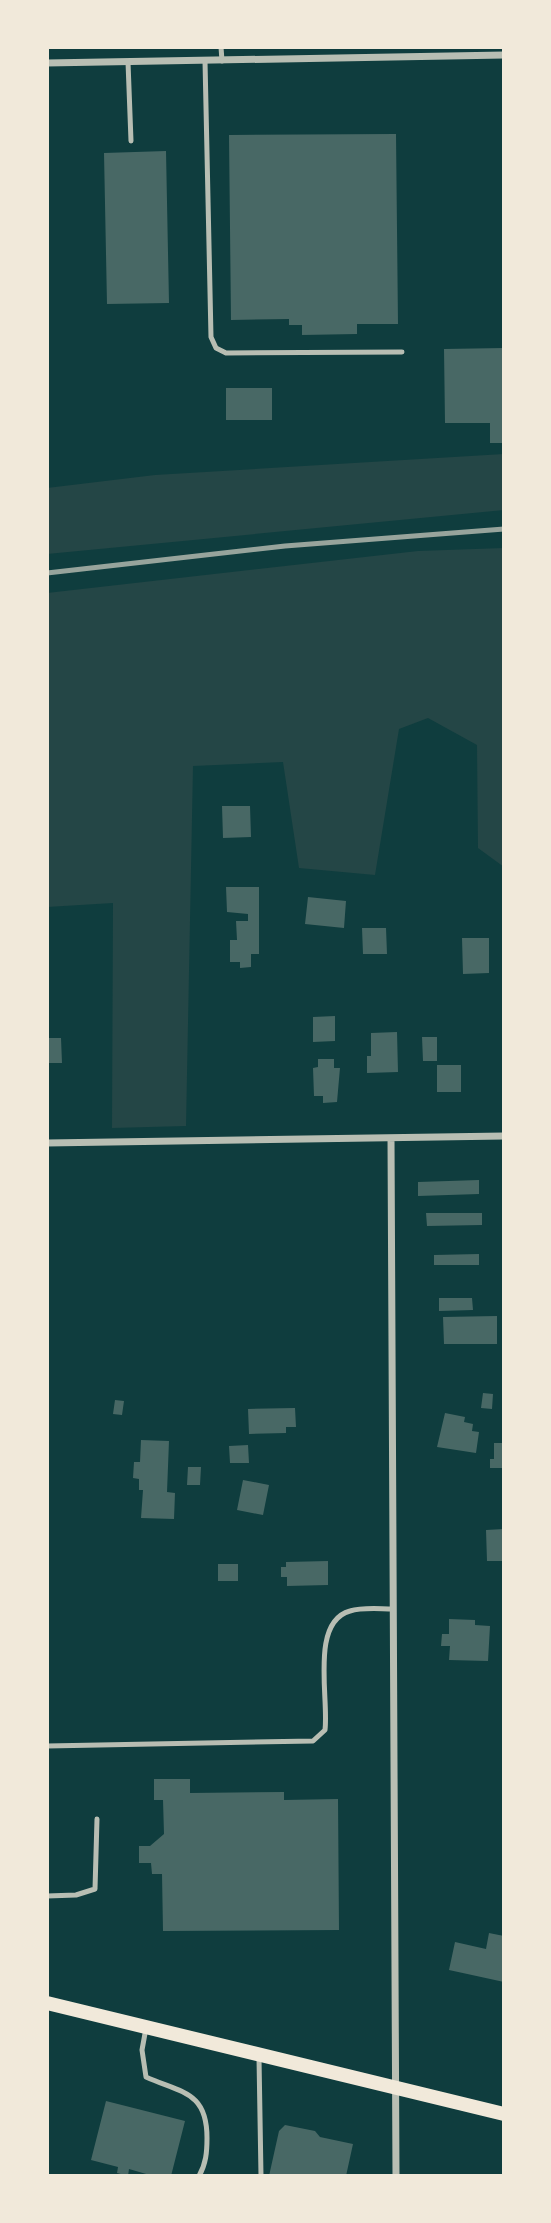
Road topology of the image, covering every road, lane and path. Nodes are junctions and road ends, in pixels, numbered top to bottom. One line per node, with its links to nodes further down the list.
1 (221, 47): 6 (lane)
2 (402, 47): 4 (lane)
3 (504, 55): 4 (street)
4 (402, 57): 6 (street)
5 (205, 61): 6 (street); 7 (street); 10 (lane)
6 (222, 61)
7 (128, 62): 8 (street); 9 (lane)
8 (47, 63)
9 (131, 141)
10 (402, 352)
11 (504, 1136): 12 (street)
12 (391, 1138): 13 (street); 14 (street)
13 (47, 1143)
14 (393, 1609): 15 (lane); 21 (street)
15 (47, 1746)
16 (97, 1819): 17 (lane)
17 (47, 1896)
18 (47, 2003): 19 (main road)
19 (146, 2027): 20 (main road); 23 (lane)
20 (259, 2054): 21 (main road); 24 (lane)
21 (396, 2088): 22 (main road); 25 (street)
22 (504, 2114)
23 (199, 2176)
24 (261, 2176)
25 (396, 2176)

